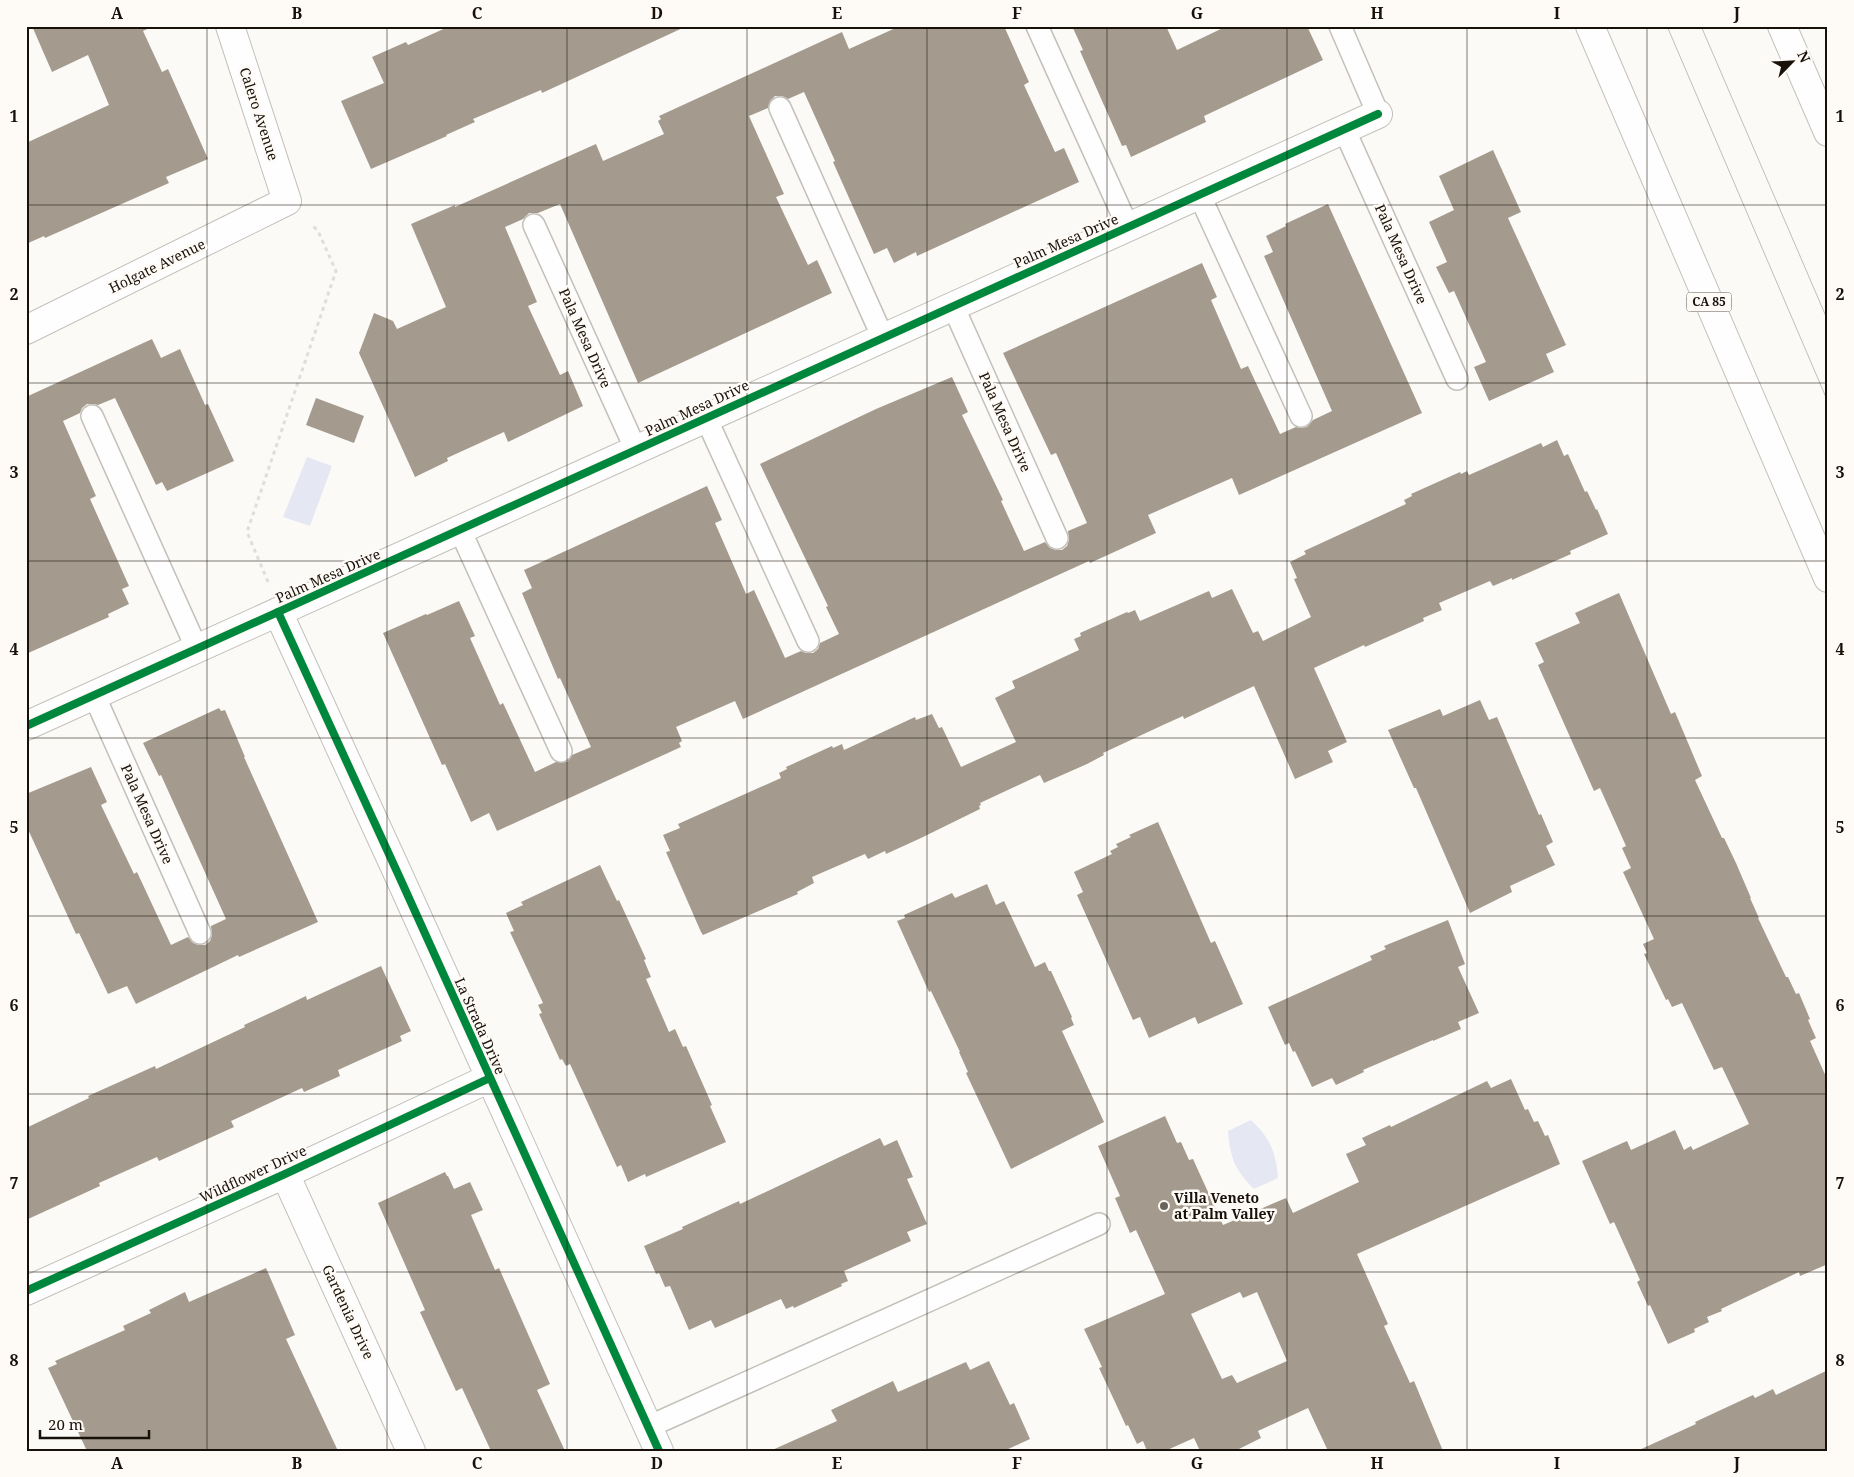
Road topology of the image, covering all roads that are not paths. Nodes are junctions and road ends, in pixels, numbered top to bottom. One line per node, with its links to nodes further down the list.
1 (230, 26): 11 (main road, Calero Avenue)
2 (1037, 26): 13 (lane)
3 (1340, 26): 7 (lane, Palm Mesa Drive)
4 (1590, 26): 24 (main road, CA 85)
5 (1782, 26): 9 (main road)
6 (780, 108): 16 (lane)
7 (1378, 114): 8 (main road, Palm Mesa Drive)
8 (1344, 129): 10 (main road, Palm Mesa Drive); 17 (lane, Pala Mesa Drive)
9 (1828, 132)
10 (1199, 194): 13 (main road, Palm Mesa Drive); 19 (lane)
11 (287, 201): 15 (main road, Holgate Avenue)
12 (534, 225): 21 (lane, Pala Mesa Drive)
13 (1128, 227): 14 (main road, Palm Mesa Drive)
14 (953, 306): 16 (main road, Palm Mesa Drive); 23 (lane, Pala Mesa Drive)
15 (26, 330)
16 (882, 338): 20 (main road, Palm Mesa Drive)
17 (1457, 379)
18 (92, 416): 27 (lane)
19 (1301, 416)
20 (706, 418): 21 (main road, Palm Mesa Drive); 26 (lane)
21 (636, 450): 22 (main road, Palm Mesa Drive)
22 (460, 530): 25 (main road, Palm Mesa Drive); 30 (lane)
23 (1056, 538)
24 (1828, 578)
25 (278, 612): 27 (main road, Palm Mesa Drive); 32 (main road, La Strada Drive)
26 (808, 641)
27 (197, 649): 28 (main road, Palm Mesa Drive)
28 (94, 695): 29 (main road, Palm Mesa Drive); 31 (lane, Pala Mesa Drive)
29 (26, 726)
30 (562, 751)
31 (200, 934)
32 (490, 1078): 33 (main road, Wildflower Drive); 36 (main road, La Strada Drive)
33 (285, 1174): 35 (main road, Wildflower Drive); 37 (main road, Gardenia Drive)
34 (1099, 1224): 36 (lane)
35 (26, 1291)
36 (653, 1439)
37 (411, 1451)

